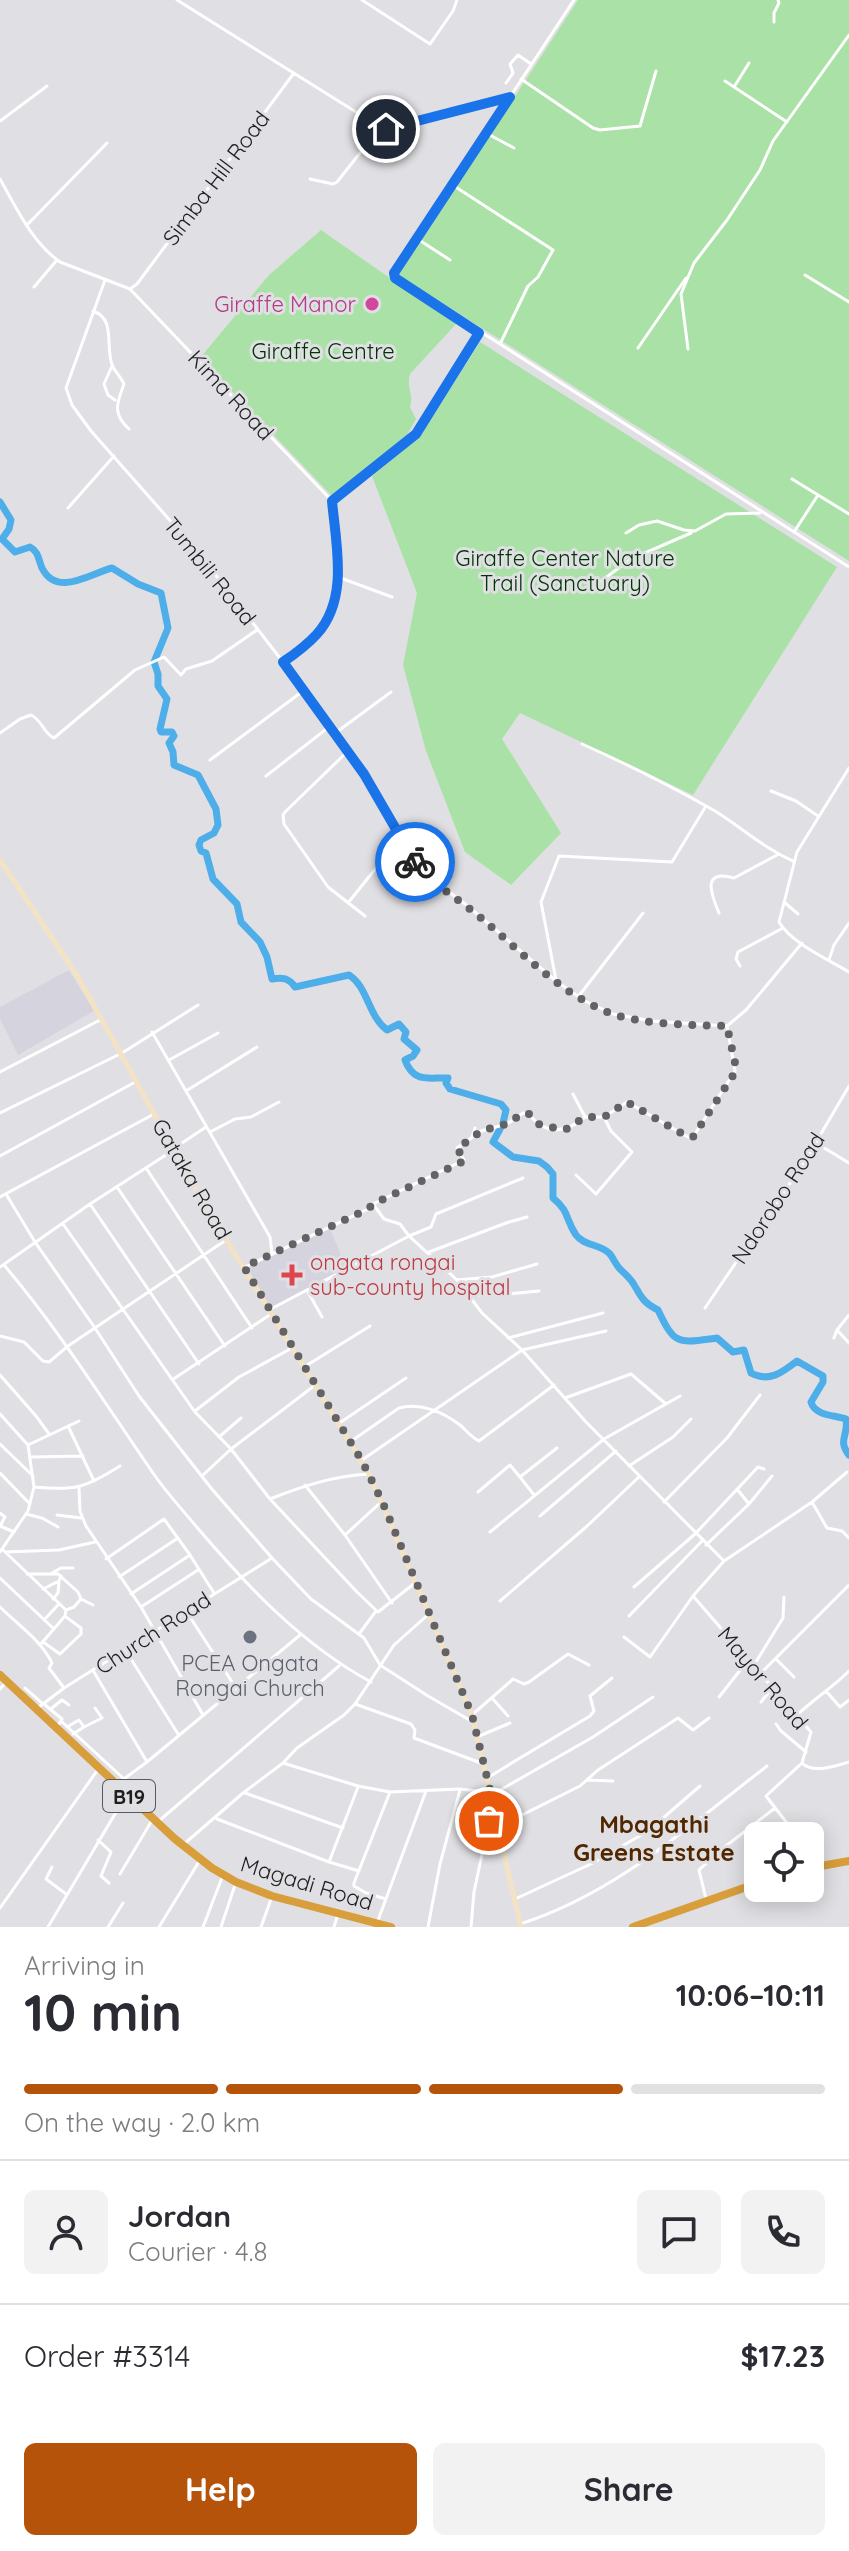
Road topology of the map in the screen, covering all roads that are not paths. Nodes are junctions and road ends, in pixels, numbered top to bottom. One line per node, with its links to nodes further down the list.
1 (177, 0): 11 (street)
2 (362, 0): 3 (street)
3 (457, 0)
4 (574, 0): 9 (street)
5 (778, 0): 6 (street)
6 (774, 22)
7 (849, 35): 19 (street)
8 (749, 63): 16 (street)
9 (531, 64): 12 (street); 14 (street)
10 (656, 71): 12 (street)
11 (294, 73): 20 (street); 37 (street, Simba Hill Road)
12 (521, 79): 17 (street)
13 (725, 81): 16 (street)
14 (506, 83)
15 (47, 86): 18 (street)
16 (734, 87): 19 (street)
17 (510, 97): 20 (street); 21 (street)
18 (0, 121)
19 (787, 122): 33 (street)
20 (380, 127): 25 (street)
21 (486, 133): 23 (street); 26 (street)
22 (107, 143): 29 (street)
23 (514, 148)
24 (0, 179): 27 (street)
25 (310, 179)
26 (451, 184): 30 (street); 41 (street)
27 (6, 189): 28 (street); 29 (street)
28 (0, 194)
29 (27, 225): 31 (street)
30 (416, 238): 32 (street); 40 (street)
31 (57, 260): 35 (street); 36 (street)
32 (450, 260)
33 (690, 272): 42 (street); 43 (street)
34 (805, 275): 38 (street)
35 (105, 280): 37 (street); 39 (street)
36 (34, 287)
37 (130, 289): 50 (street, Kima Road)
38 (849, 302)
39 (93, 311): 44 (street); 47 (street, Tumbili Road)
40 (479, 333): 41 (street); 50 (street)
41 (500, 344): 52 (street)
42 (638, 348)
43 (688, 349)
44 (112, 366): 45 (street); 45 (street)
45 (116, 400): 46 (street)
46 (129, 429)
47 (114, 456): 51 (street); 61 (street, Tumbili Road)
48 (792, 479): 49 (street)
49 (818, 495): 53 (street); 55 (street)
50 (332, 501): 58 (street)
51 (68, 508)
52 (764, 513): 54 (street); 55 (street)
53 (849, 514)
54 (695, 531): 56 (street); 59 (street)
55 (794, 532): 57 (street)
56 (626, 533)
57 (849, 567)
58 (338, 577): 60 (street); 62 (street)
59 (589, 590)
60 (392, 597)
61 (257, 630): 62 (street, Tumbili Road); 66 (street)
62 (283, 662): 63 (street, Tumbili Road)
63 (303, 691): 65 (street, Tumbili Road); 70 (street)
64 (391, 692): 67 (street)
65 (329, 727): 67 (street, Tumbili Road); 72 (street)
66 (0, 733)
67 (334, 734): 69 (street, Tumbili Road)
68 (582, 744): 74 (street)
69 (348, 751): 76 (street, Tumbili Road); 81 (street)
70 (210, 760)
71 (849, 768): 75 (street)
72 (266, 776)
73 (771, 791): 75 (street)
74 (706, 806): 77 (street); 92 (street)
75 (818, 816): 79 (street)
76 (400, 838): 81 (street); 92 (street, Tumbili Road)
77 (779, 854): 79 (street); 83 (street)
78 (0, 860): 95 (street, Gataka Road)
79 (793, 861): 80 (street)
80 (784, 902): 84 (street); 87 (street)
81 (348, 903): 85 (street)
82 (643, 913): 93 (street)
83 (719, 913)
84 (798, 914)
85 (365, 916)
86 (849, 923): 89 (street)
87 (783, 928): 88 (street); 90 (street)
88 (802, 943): 89 (street); 96 (street)
89 (829, 960): 91 (street)
90 (740, 966)
91 (849, 972)
92 (556, 981): 93 (street, Tumbili Road)
93 (578, 997): 96 (street, Tumbili Road)
94 (198, 1005): 97 (street)
95 (102, 1019): 100 (street, Gataka Road); 102 (street)
96 (727, 1026): 111 (street)
97 (152, 1032): 100 (street); 101 (street)
98 (218, 1033): 101 (street)
99 (257, 1047): 105 (street)
100 (122, 1053): 103 (street, Gataka Road); 108 (street)
101 (168, 1061): 105 (street)
102 (0, 1072)
103 (137, 1081): 109 (street, Gataka Road); 119 (street)
104 (849, 1086): 116 (street, Ndorobo Road)
105 (186, 1091): 112 (street)
106 (573, 1094): 110 (street)
107 (279, 1102): 114 (street)
108 (0, 1113)
109 (154, 1114): 118 (street, Gataka Road); 125 (street)
110 (585, 1117): 111 (street); 115 (street)
111 (604, 1117): 122 (street)
112 (207, 1126): 114 (street); 118 (street)
113 (475, 1128): 115 (street)
114 (210, 1132): 135 (street)
115 (472, 1137): 128 (street)
116 (816, 1143): 120 (street); 146 (street, Ndorobo Road)
117 (0, 1148): 119 (street)
118 (173, 1150): 121 (street); 132 (street, Gataka Road)
119 (2, 1155)
120 (849, 1163)
121 (146, 1168): 124 (street); 136 (street)
122 (576, 1175)
123 (523, 1178): 131 (street)
124 (117, 1186): 127 (street); 140 (street)
125 (6, 1194): 126 (street); 133 (street)
126 (0, 1197)
127 (90, 1204): 130 (street); 143 (street)
128 (373, 1204): 131 (street); 135 (street)
129 (527, 1217): 134 (street)
130 (63, 1224): 133 (street); 147 (street)
131 (409, 1236): 134 (street); 142 (street)
132 (226, 1240): 136 (street); 139 (street, Gataka Road)
133 (35, 1242): 138 (street); 153 (street)
134 (429, 1252): 141 (street)
135 (272, 1253): 139 (street)
136 (204, 1255): 140 (street); 154 (street)
137 (537, 1264): 141 (street)
138 (2, 1266): 161 (street)
139 (244, 1267): 148 (street, Gataka Road)
140 (175, 1273): 143 (street); 162 (street)
141 (457, 1280): 145 (street)
142 (307, 1290): 148 (street); 151 (street)
143 (149, 1291): 147 (street); 165 (street)
144 (539, 1291): 145 (street)
145 (470, 1295): 158 (street)
146 (705, 1308)
147 (122, 1310): 153 (street); 169 (street)
148 (270, 1312): 154 (street); 163 (street, Gataka Road)
149 (603, 1313): 158 (street)
150 (849, 1315): 155 (street)
151 (322, 1317)
152 (370, 1326): 166 (street)
153 (95, 1328): 161 (street); 203 (street)
154 (252, 1328): 162 (street)
155 (837, 1330): 159 (street); 160 (street)
156 (606, 1331): 164 (street)
157 (0, 1336): 161 (street)
158 (508, 1338): 164 (street)
159 (834, 1338)
160 (849, 1343)
161 (68, 1346): 248 (street)
162 (225, 1346): 165 (street)
163 (292, 1348): 166 (street, Gataka Road); 177 (street)
164 (522, 1350): 171 (street); 176 (street)
165 (199, 1364): 169 (street)
166 (304, 1367): 170 (street, Gataka Road)
167 (0, 1375): 184 (street)
168 (406, 1378): 182 (street)
169 (172, 1380): 177 (street)
170 (316, 1385): 182 (street, Gataka Road); 191 (street)
171 (554, 1385): 174 (street); 176 (street)
172 (760, 1395): 216 (street)
173 (680, 1396): 175 (street)
174 (565, 1398): 175 (street); 186 (street)
175 (666, 1405): 186 (street)
176 (435, 1410): 187 (street); 195 (street)
177 (195, 1412): 185 (street)
178 (0, 1414): 189 (street)
179 (241, 1418): 185 (street)
180 (691, 1419): 197 (street)
181 (79, 1421): 183 (street)
182 (338, 1424): 187 (street, Gataka Road)
183 (68, 1426): 184 (street); 193 (street)
184 (49, 1434): 189 (street)
185 (219, 1437): 191 (street)
186 (604, 1439): 192 (street); 213 (street)
187 (350, 1442): 195 (street, Gataka Road)
188 (0, 1444): 202 (street)
189 (28, 1445): 194 (street)
190 (557, 1448): 206 (street)
191 (231, 1449): 203 (street); 214 (street)
192 (616, 1451): 197 (street); 223 (street)
193 (83, 1456): 194 (street); 207 (street)
194 (31, 1457): 202 (street)
195 (362, 1461): 201 (street, Gataka Road)
196 (120, 1466): 207 (street)
197 (629, 1466): 204 (street)
198 (764, 1469): 211 (street)
199 (847, 1472): 217 (street)
200 (0, 1473): 218 (street)
201 (369, 1474): 208 (street); 215 (street, Gataka Road)
202 (33, 1476): 209 (street)
203 (202, 1476): 238 (street)
204 (640, 1476): 216 (street); 260 (street)
205 (772, 1476): 219 (street)
206 (520, 1477): 212 (street); 213 (street)
207 (94, 1482): 210 (street)
208 (305, 1485): 214 (street); 230 (street)
209 (34, 1487): 210 (street); 218 (street)
210 (79, 1488): 224 (street)
211 (737, 1489): 219 (street); 229 (street)
212 (478, 1492)
213 (534, 1495): 228 (street)
214 (270, 1499): 268 (street)
215 (382, 1501): 230 (street); 250 (street, Gataka Road)
216 (664, 1502): 229 (street)
217 (812, 1502): 232 (street); 240 (street)
218 (29, 1503): 221 (street)
219 (749, 1504): 235 (street)
220 (0, 1513): 225 (street)
221 (26, 1514): 226 (street); 227 (street)
222 (57, 1515): 224 (street)
223 (540, 1516)
224 (82, 1518): 234 (street)
225 (0, 1526): 227 (street)
226 (58, 1527)
227 (14, 1532): 236 (street)
228 (490, 1532)
229 (695, 1534): 233 (street); 252 (street)
230 (345, 1535): 261 (street)
231 (178, 1538): 237 (street); 239 (street); 246 (street)
232 (849, 1538)
233 (702, 1541): 235 (street); 271 (street)
234 (95, 1542): 236 (street); 239 (street)
235 (706, 1545): 240 (street)
236 (2, 1551): 244 (street)
237 (190, 1555): 242 (street); 255 (street)
238 (272, 1558): 248 (street, Church Road); 276 (street)
239 (106, 1559): 246 (street)
240 (724, 1561): 256 (street)
241 (73, 1568): 243 (street)
242 (199, 1569): 254 (street); 265 (street)
243 (52, 1573): 244 (street); 245 (street)
244 (27, 1574): 253 (street)
245 (61, 1576): 249 (street); 259 (street)
246 (119, 1577): 255 (street)
247 (0, 1578): 272 (street)
248 (243, 1578): 254 (street, Church Road); 275 (street)
249 (59, 1581): 253 (street); 258 (street)
250 (415, 1583): 261 (street); 269 (street, Gataka Road)
251 (849, 1585): 281 (street)
252 (634, 1587)
253 (43, 1589): 258 (street)
254 (214, 1593): 267 (street, Church Road)
255 (131, 1594): 265 (street)
256 (693, 1596): 277 (street); 280 (street, Mayor Road)
257 (784, 1597): 285 (street)
258 (53, 1599): 262 (street)
259 (81, 1599): 263 (street); 266 (street)
260 (500, 1601)
261 (392, 1603): 268 (street)
262 (59, 1605): 266 (street); 272 (street)
263 (93, 1605)
264 (0, 1607): 278 (street)
265 (141, 1607): 274 (street)
266 (66, 1610): 270 (street)
267 (186, 1611): 274 (street, Church Road); 296 (street)
268 (376, 1611): 276 (street)
269 (430, 1613): 283 (street); 311 (street, Gataka Road)
270 (65, 1616): 273 (street); 278 (street)
271 (629, 1616)
272 (44, 1620): 273 (street)
273 (54, 1629): 278 (street)
274 (154, 1632): 279 (street, Church Road); 308 (street)
275 (300, 1634): 282 (street); 296 (street)
276 (359, 1634): 283 (street)
277 (624, 1637)
278 (42, 1643): 295 (street)
279 (126, 1651): 286 (street, Church Road); 318 (street)
280 (749, 1659): 285 (street, Mayor Road); 299 (street)
281 (776, 1659): 288 (street); 289 (street)
282 (340, 1665): 292 (street); 344 (street)
283 (380, 1665): 292 (street); 311 (street)
284 (589, 1665): 300 (street)
285 (754, 1665): 288 (street, Mayor Road)
286 (94, 1671): 295 (street, Church Road); 323 (street)
287 (849, 1671): 297 (street)
288 (761, 1673): 293 (street, Mayor Road)
289 (794, 1677)
290 (612, 1678): 329 (street)
291 (2, 1682): 305 (highway, Magadi Road / B19)
292 (371, 1682): 303 (street)
293 (773, 1687): 302 (street); 309 (street, Mayor Road)
294 (25, 1688): 305 (street)
295 (64, 1688): 305 (street, Church Road)
296 (236, 1688): 308 (street)
297 (826, 1691): 301 (street); 309 (street)
298 (653, 1697): 338 (street)
299 (719, 1697)
300 (492, 1698): 310 (street); 311 (street)
301 (849, 1700)
302 (761, 1702)
303 (355, 1704): 325 (street); 327 (street)
304 (69, 1705): 306 (street)
305 (41, 1706): 306 (street); 314 (highway, Magadi Road / B19)
306 (52, 1708): 314 (street)
307 (95, 1708): 317 (street)
308 (203, 1715): 318 (street)
309 (797, 1715): 321 (street, Mayor Road)
310 (508, 1716)
311 (472, 1718): 320 (street, Gataka Road)
312 (709, 1718): 330 (street)
313 (510, 1723): 320 (street)
314 (58, 1724): 316 (street); 319 (highway, Magadi Road / B19)
315 (776, 1724): 321 (street)
316 (67, 1727): 317 (street); 319 (street)
317 (84, 1727): 319 (street)
318 (178, 1734): 323 (street)
319 (72, 1737): 322 (highway, Magadi Road / B19)
320 (477, 1737): 327 (street, Gataka Road)
321 (806, 1752): 326 (street, Mayor Road)
322 (96, 1762): 332 (highway, Magadi Road / B19); 332 (street); 367 (street)
323 (147, 1762): 332 (street)
324 (849, 1762): 326 (street)
325 (283, 1763): 333 (street); 339 (street)
326 (802, 1763): 341 (street, Mayor Road)
327 (485, 1765): 329 (street, Gataka Road)
328 (767, 1766): 374 (street)
329 (487, 1778): 338 (street, Gataka Road)
330 (587, 1780): 331 (street); 346 (street)
331 (613, 1781)
332 (120, 1782): 340 (highway, Magadi Road / B19)
333 (358, 1786): 337 (street); 347 (street)
334 (700, 1786): 366 (street)
335 (460, 1789): 336 (street); 338 (street); 384 (street)
336 (426, 1790): 337 (street); 365 (street)
337 (390, 1792): 355 (street)
338 (490, 1792): 343 (street, Gataka Road)
339 (243, 1793): 342 (street); 347 (street)
340 (127, 1794): 344 (highway, Magadi Road / B19); 348 (street)
341 (775, 1808): 345 (street); 368 (street)
342 (215, 1818): 349 (street); 352 (street)
343 (497, 1819): 346 (street, Gataka Road); 385 (street)
344 (155, 1821): 349 (highway, Magadi Road / B19); 356 (street)
345 (786, 1822)
346 (498, 1827): 366 (street, Gataka Road)
347 (343, 1828): 352 (street)
348 (98, 1840): 360 (street); 363 (street)
349 (182, 1845): 350 (highway, Magadi Road / B19)
350 (200, 1860): 357 (highway, Magadi Road / B19); 377 (street)
351 (849, 1861): 353 (highway)
352 (329, 1862): 355 (street)
353 (824, 1865)
354 (52, 1867): 361 (street)
355 (359, 1871): 365 (street)
356 (120, 1874)
357 (223, 1875): 359 (highway, Magadi Road / B19); 378 (street)
358 (59, 1880): 361 (street)
359 (236, 1882): 364 (highway, Magadi Road / B19); 379 (street)
360 (109, 1883)
361 (55, 1887): 363 (street)
362 (744, 1888): 368 (highway)
363 (66, 1894): 375 (street)
364 (272, 1896): 371 (highway, Magadi Road / B19); 380 (street)
365 (386, 1899): 373 (street)
366 (515, 1899): 374 (street, Gataka Road)
367 (2, 1901): 370 (street)
368 (707, 1901): 386 (highway)
369 (123, 1903): 376 (street)
370 (0, 1908)
371 (338, 1914): 372 (highway, Magadi Road / B19); 381 (street)
372 (354, 1917): 373 (highway, Magadi Road / B19); 382 (street)
373 (377, 1923): 383 (highway, Magadi Road / B19)
374 (521, 1926)
375 (48, 1927)
376 (108, 1927)
377 (159, 1927)
378 (203, 1927)
379 (221, 1927)
380 (261, 1927)
381 (334, 1927)
382 (349, 1927)
383 (391, 1927)
384 (428, 1927)
385 (471, 1927)
386 (633, 1927)

